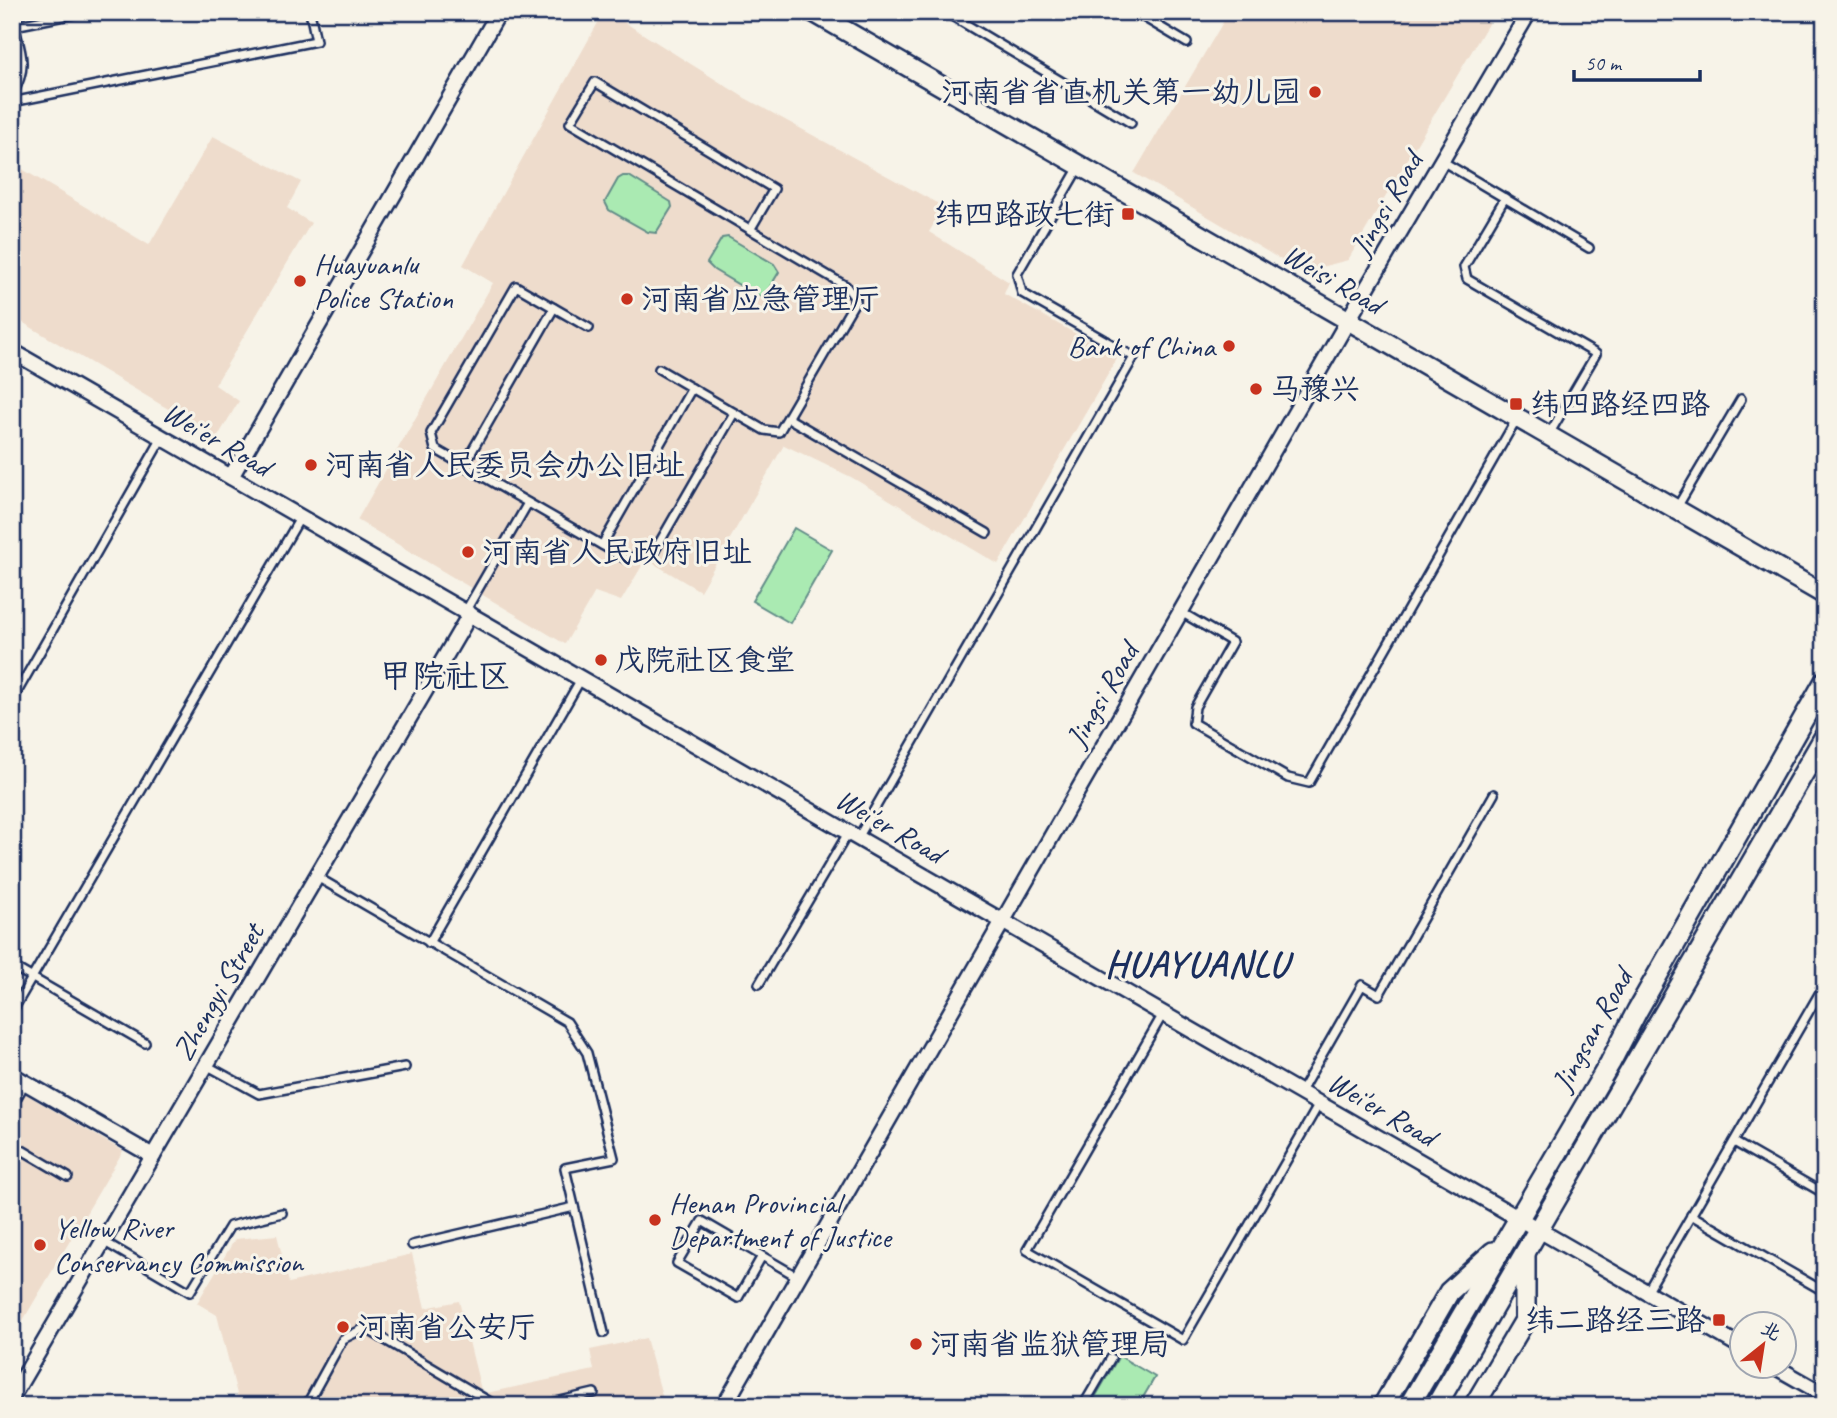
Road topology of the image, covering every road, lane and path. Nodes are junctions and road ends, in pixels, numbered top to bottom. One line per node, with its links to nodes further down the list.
1 (84, 12): 9 (lane)
2 (310, 12): 12 (lane)
3 (499, 12): 32 (street)
4 (813, 12): 8 (street, Weisi Road)
5 (951, 12): 13 (lane)
6 (1135, 12): 10 (lane)
7 (1529, 12): 14 (street, Jingsi Road)
8 (833, 17): 15 (street, Weisi Road)
9 (13, 22): 11 (lane)
10 (1187, 43)
11 (12, 95)
12 (12, 102)
13 (1132, 123)
14 (1441, 161): 16 (lane); 20 (street, Jingsi Road)
15 (1080, 166): 20 (street, Weisi Road); 46 (lane)
16 (1505, 198): 18 (lane); 29 (lane)
17 (750, 230): 17 (lane); 27 (lane)
18 (1589, 248)
19 (554, 308): 21 (lane); 31 (lane); 31 (lane)
20 (1348, 321): 28 (street, Weisi Road); 39 (street, Jingsi Road)
21 (589, 328)
22 (12, 351): 30 (street, Wei'er Road)
23 (659, 369): 24 (lane)
24 (692, 388): 26 (lane); 37 (lane)
25 (1741, 398): 34 (lane)
26 (734, 413): 27 (lane); 37 (lane)
27 (788, 418): 36 (lane)
28 (1518, 418): 29 (street, Weisi Road); 39 (lane)
29 (1548, 436): 34 (street, Weisi Road)
30 (163, 437): 32 (street, Wei'er Road); 43 (lane)
31 (464, 465): 33 (lane)
32 (231, 477): 35 (street, Wei'er Road)
33 (528, 503): 37 (lane); 40 (lane)
34 (1676, 509): 38 (street, Weisi Road)
35 (300, 517): 40 (street, Wei'er Road); 51 (lane)
36 (987, 533)
37 (601, 545)
38 (1825, 595)
39 (1180, 612): 48 (street, Jingsi Road)
40 (468, 613): 41 (street, Wei'er Road); 47 (street, Zhengyi Street)
41 (581, 678): 46 (street, Wei'er Road); 49 (lane)
42 (1825, 681): 72 (main road, Jingsan Road)
43 (12, 701)
44 (1825, 736): 73 (main road, Jingsan Road)
45 (1494, 794): 61 (lane)
46 (853, 835): 48 (street, Wei'er Road); 52 (lane)
47 (316, 877): 49 (lane); 57 (street, Zhengyi Street)
48 (1003, 921): 55 (street, Wei'er Road); 79 (street, Jingsi Road)
49 (429, 943): 69 (lane)
50 (12, 966): 51 (lane)
51 (32, 977): 54 (lane); 56 (lane)
52 (760, 984)
53 (1819, 994): 64 (lane)
54 (12, 1012)
55 (1163, 1014): 61 (street, Wei'er Road); 62 (lane)
56 (145, 1043)
57 (206, 1065): 58 (lane); 66 (street, Zhengyi Street)
58 (405, 1067)
59 (12, 1075): 60 (street)
60 (26, 1082): 63 (lane); 66 (street)
61 (1300, 1093): 62 (street, Wei'er Road)
62 (1319, 1104): 72 (street, Wei'er Road)
63 (12, 1106)
64 (1734, 1142): 68 (lane); 71 (lane)
65 (12, 1144): 67 (lane)
66 (153, 1156): 75 (street, Zhengyi Street)
67 (68, 1177)
68 (1825, 1194)
69 (574, 1207): 76 (lane); 82 (lane)
70 (282, 1213): 75 (lane)
71 (1691, 1215): 80 (lane); 81 (lane)
72 (1519, 1218): 73 (street, Wei'er Road); 74 (main road, Jingsan Road)
73 (1539, 1230): 77 (main road, Jingsan Road); 80 (street, Wei'er Road)
74 (1506, 1239): 94 (main road); 95 (main road, Jingsan Road)
75 (103, 1241): 88 (street, Zhengyi Street)
76 (412, 1245)
77 (1525, 1253): 96 (main road, Jingsan Road); 97 (main road)
78 (762, 1256): 78 (lane); 79 (lane)
79 (798, 1277): 92 (street, Jingsi Road)
80 (1647, 1292): 83 (street, Wei'er Road)
81 (1825, 1292)
82 (604, 1333)
83 (1728, 1339)
84 (1111, 1358): 93 (lane)
85 (1798, 1380): 87 (street)
86 (594, 1393): 91 (lane)
87 (1825, 1395)
88 (12, 1397)
89 (306, 1406): 90 (lane)
90 (496, 1406)
91 (539, 1406)
92 (724, 1406)
93 (1083, 1406)
94 (1383, 1406)
95 (1409, 1406)
96 (1436, 1406)
97 (1474, 1406)

